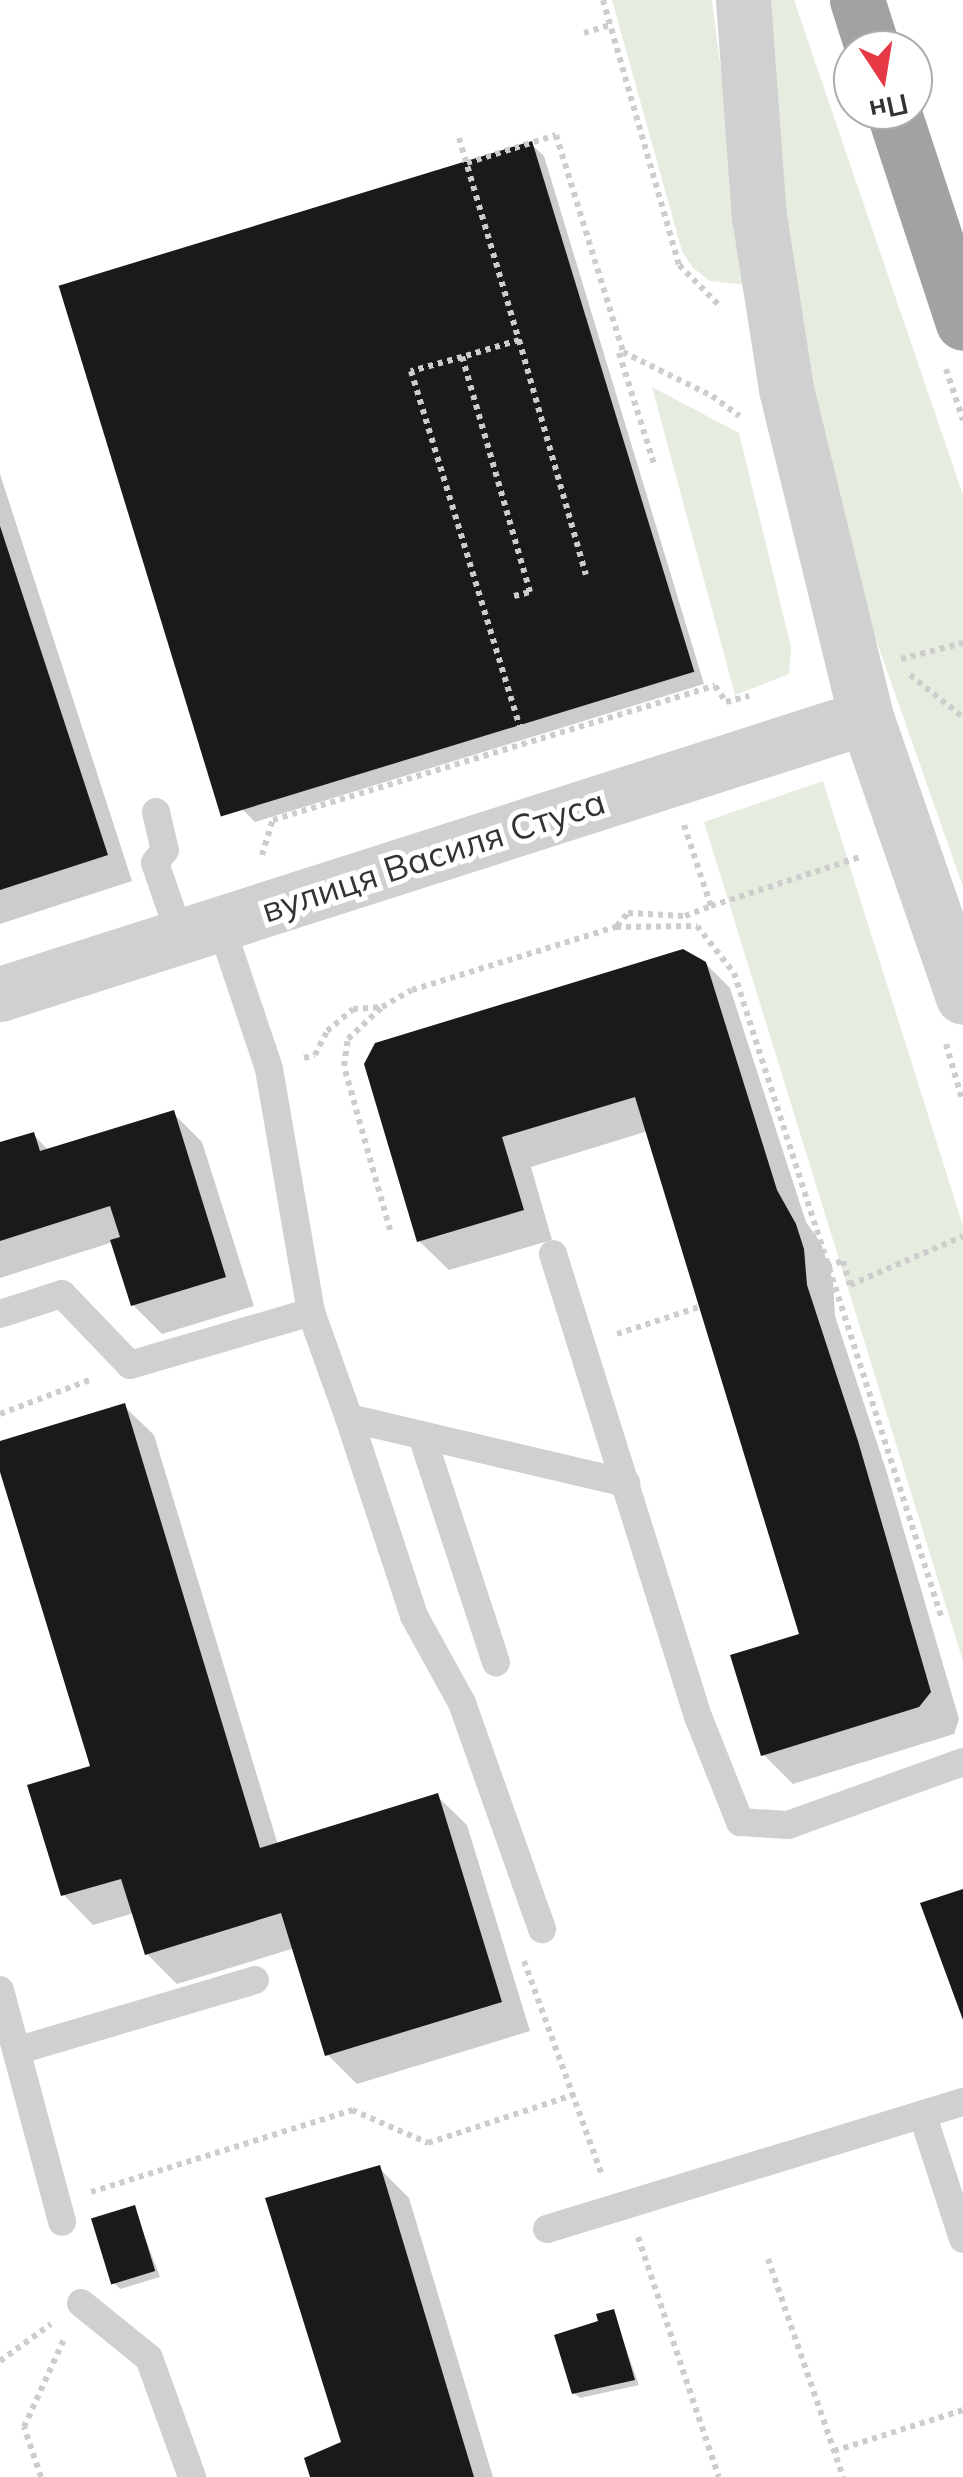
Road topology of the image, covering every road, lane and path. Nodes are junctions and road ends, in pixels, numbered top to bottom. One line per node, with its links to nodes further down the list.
1 (602, 0): 4 (path)
2 (744, 0): 21 (street)
3 (857, 0): 5 (highway)
4 (610, 26): 6 (path); 10 (path)
5 (867, 30)
6 (584, 34)
7 (900, 130): 11 (highway)
8 (459, 138): 9 (path)
9 (468, 163): 12 (path); 15 (path)
10 (704, 289)
11 (963, 322)
12 (519, 340): 14 (path); 17 (path)
13 (620, 353): 16 (path)
14 (462, 356): 18 (path); 23 (path)
15 (749, 422)
16 (654, 464)
17 (586, 575)
18 (514, 596)
19 (894, 661): 22 (path)
20 (761, 693): 23 (path)
21 (866, 718): 27 (street, вулиця Василя Стуса); 32 (street)
22 (963, 718)
23 (524, 746): 27 (path)
24 (156, 812): 30 (lane)
25 (691, 844): 28 (path)
26 (872, 853): 28 (path)
27 (275, 904): 30 (street, вулиця Василя Стуса)
28 (710, 906): 29 (path)
29 (616, 927): 33 (path); 38 (path)
30 (200, 929): 31 (street, вулиця Василя Стуса); 41 (lane)
31 (0, 994)
32 (963, 997)
33 (382, 1007): 34 (path); 35 (path)
34 (316, 1055)
35 (390, 1230)
36 (963, 1236): 38 (path)
37 (552, 1254): 43 (lane)
38 (828, 1266): 39 (path); 49 (path)
39 (808, 1273)
40 (699, 1307): 43 (path)
41 (311, 1312): 44 (lane); 46 (lane)
42 (0, 1314): 44 (lane)
43 (582, 1345): 48 (lane)
44 (130, 1365): 45 (path)
45 (0, 1414)
46 (349, 1418): 47 (lane); 52 (lane)
47 (424, 1439): 48 (lane); 50 (lane)
48 (626, 1483): 51 (lane)
49 (942, 1619)
50 (496, 1662)
51 (963, 1762)
52 (542, 1929)
53 (522, 1954): 57 (path)
54 (255, 1980): 56 (lane)
55 (0, 1990): 56 (lane)
56 (19, 2050): 61 (lane)
57 (573, 2095): 60 (path); 61 (path)
58 (963, 2102): 59 (lane)
59 (923, 2116): 60 (lane); 63 (lane)
60 (614, 2209): 62 (lane); 71 (path)
61 (59, 2212)
62 (547, 2229)
63 (963, 2239)
64 (768, 2259): 68 (path)
65 (81, 2303): 66 (path); 69 (path); 70 (lane)
66 (0, 2361)
67 (963, 2410): 68 (path)
68 (834, 2451): 72 (path)
69 (41, 2477)
70 (192, 2477)
71 (719, 2477)
72 (843, 2477)

